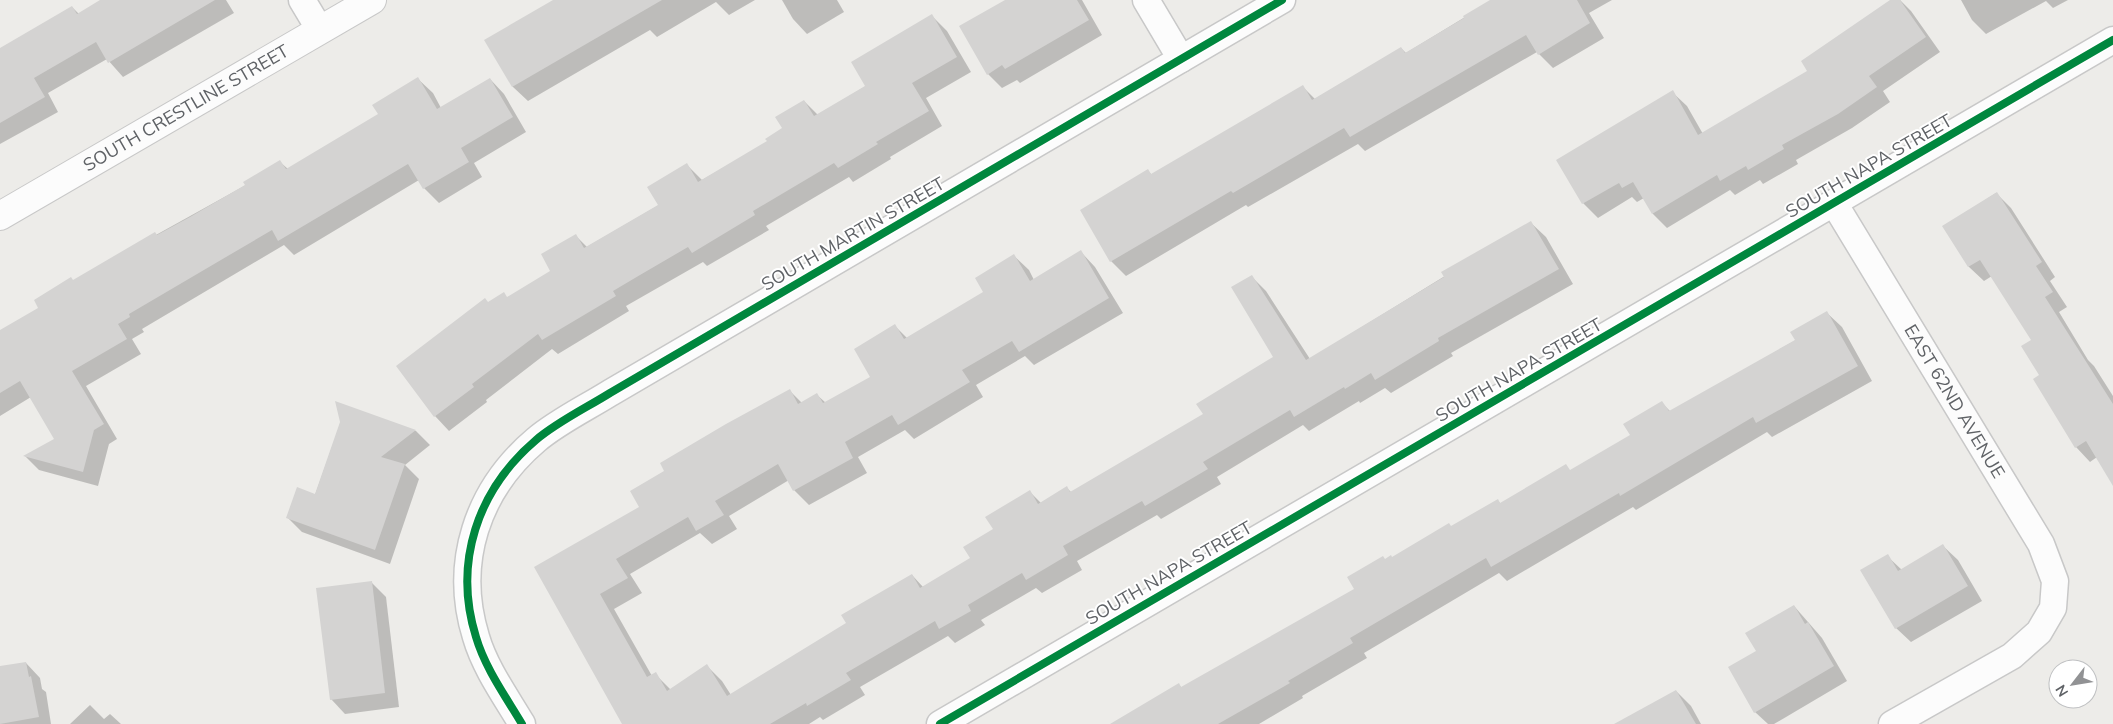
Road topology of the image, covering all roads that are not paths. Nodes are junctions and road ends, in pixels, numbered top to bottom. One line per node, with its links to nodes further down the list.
1 (302, 0): 5 (street)
2 (372, 0): 5 (street, SOUTH CRESTLINE STREET)
3 (1146, 0): 7 (street)
4 (1282, 0): 7 (street, SOUTH MARTIN STREET)
5 (320, 30): 9 (street, SOUTH CRESTLINE STREET)
6 (2113, 40): 8 (street, SOUTH NAPA STREET)
7 (1181, 59): 10 (street, SOUTH MARTIN STREET)
8 (1834, 203): 11 (street, SOUTH NAPA STREET); 12 (street, EAST 62ND AVENUE)
9 (0, 216)
10 (522, 724)
11 (940, 724)
12 (1892, 724)

